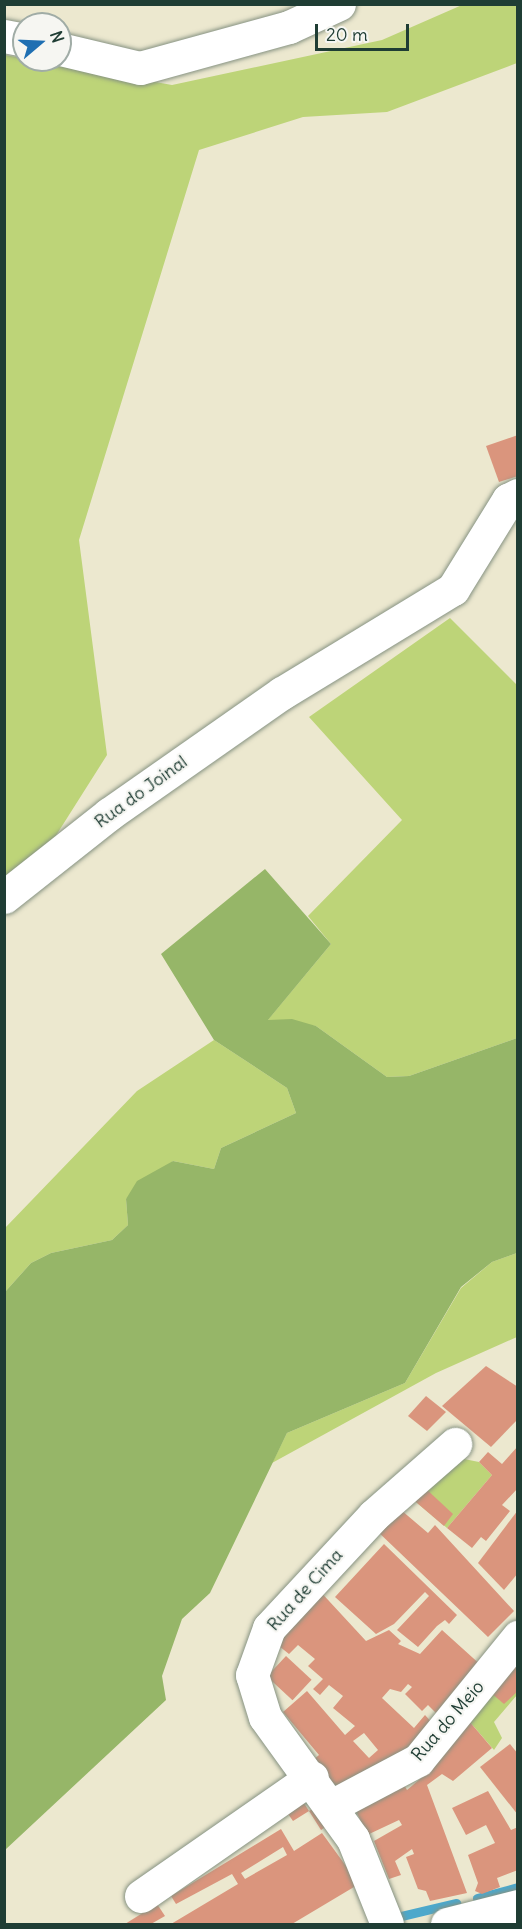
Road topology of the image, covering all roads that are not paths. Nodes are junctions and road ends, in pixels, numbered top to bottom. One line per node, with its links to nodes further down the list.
1 (339, 4): 2 (street)
2 (72, 52)
3 (518, 495): 4 (street, Rua do Joinal)
4 (4, 897)
5 (455, 1444): 7 (street, Rua de Cima)
6 (518, 1637): 8 (street, Rua do Meio)
7 (312, 1777): 8 (street, Rua de Cima); 9 (street)
8 (333, 1805): 11 (street, Rua de Cima)
9 (141, 1896)
10 (518, 1906): 12 (street)
11 (387, 1924)
12 (447, 1924)

